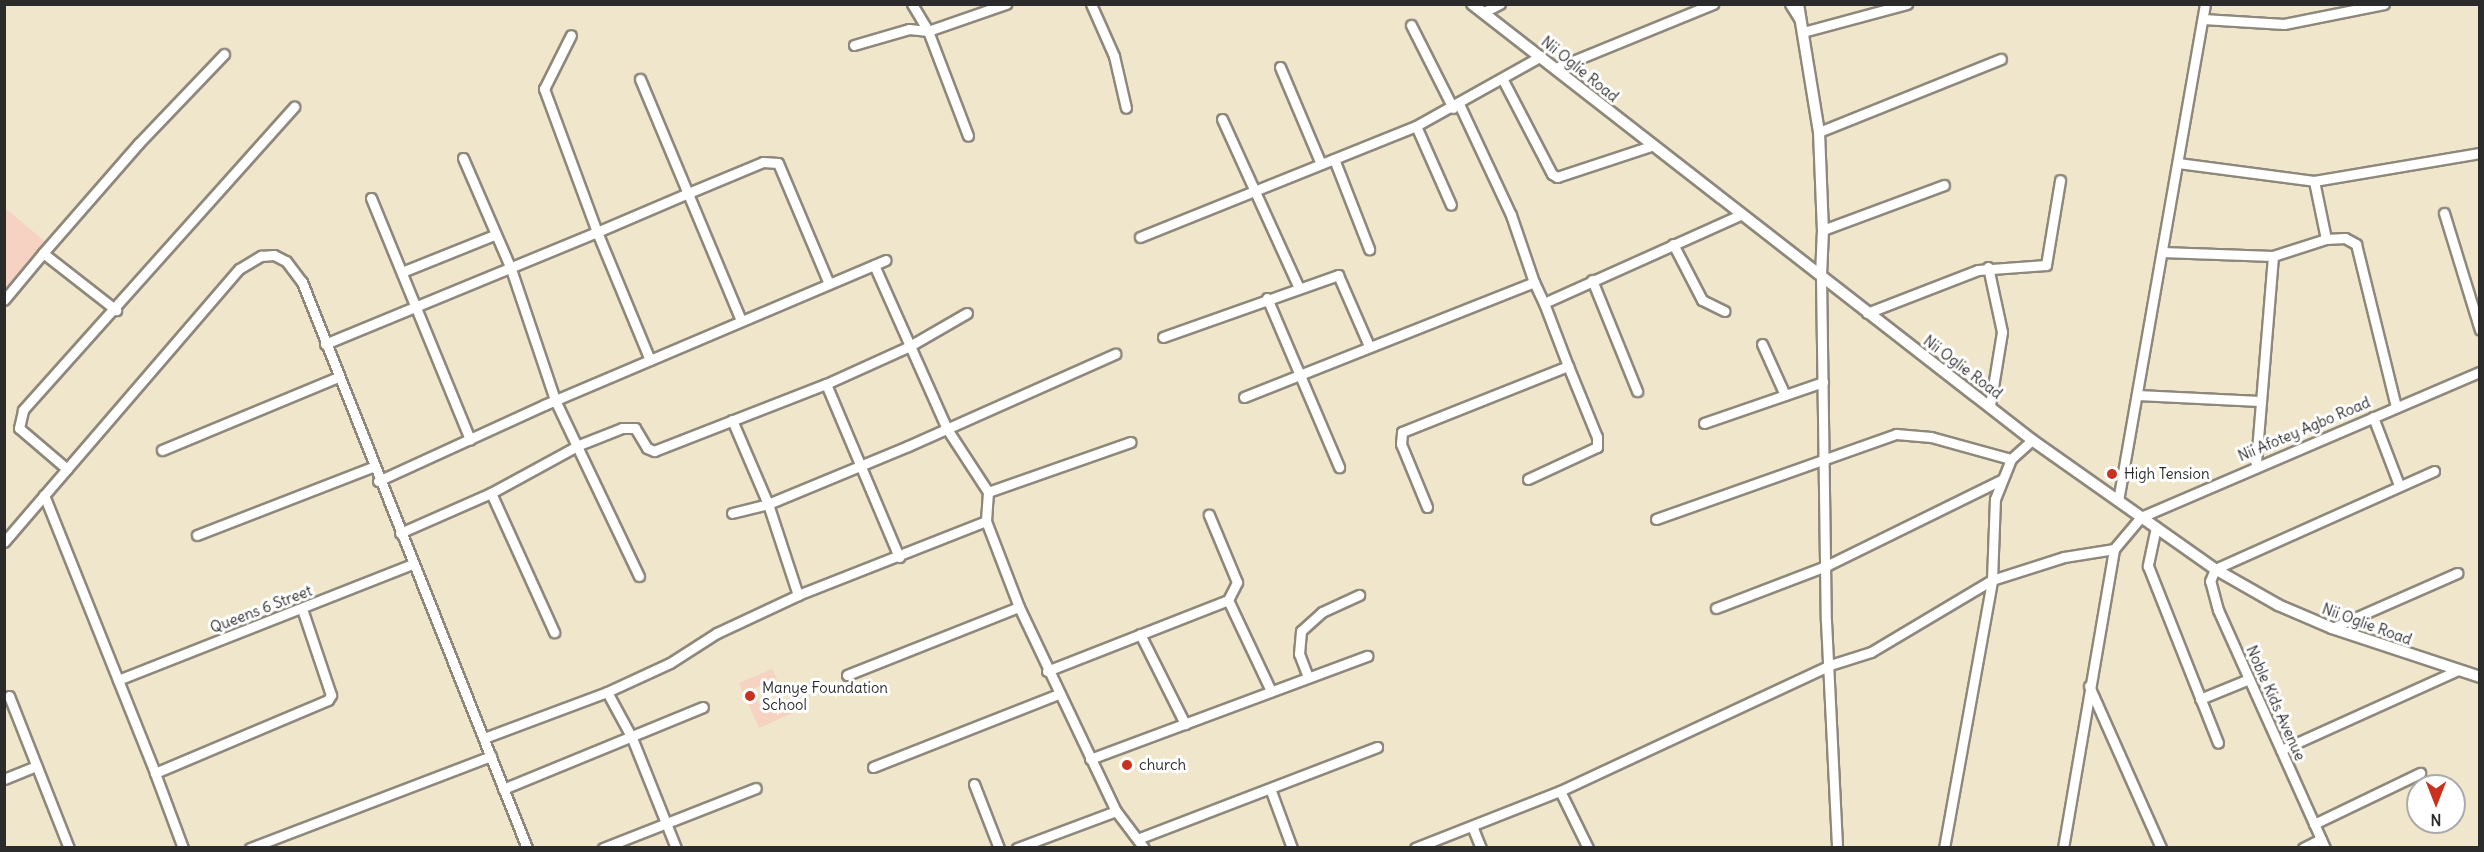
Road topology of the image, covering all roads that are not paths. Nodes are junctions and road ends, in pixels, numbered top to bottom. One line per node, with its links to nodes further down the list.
1 (912, 4): 16 (street)
2 (1006, 4): 16 (street)
3 (1091, 4): 28 (street)
4 (1472, 4): 12 (street, Nii Oglie Road)
5 (1500, 4): 12 (street)
6 (1713, 4): 23 (street)
7 (1790, 4): 15 (street)
8 (1798, 4): 15 (street)
9 (1907, 4): 15 (street)
10 (2205, 4): 13 (street)
11 (2384, 4): 13 (street)
12 (1484, 12): 20 (street, Nii Oglie Road)
13 (2203, 20): 37 (street)
14 (1411, 25): 26 (street)
15 (1802, 28): 31 (street)
16 (928, 31): 18 (street); 32 (street)
17 (572, 35): 49 (street)
18 (854, 45)
19 (224, 54): 56 (street)
20 (1540, 56): 23 (street, Nii Oglie Road); 25 (street)
21 (2001, 59): 31 (street)
22 (1280, 67): 38 (street)
23 (1556, 69): 33 (street, Nii Oglie Road)
24 (640, 79): 43 (street)
25 (1503, 80): 26 (street); 33 (street)
26 (1456, 106): 30 (street); 65 (street)
27 (294, 107): 72 (street)
28 (1126, 108)
29 (1222, 118): 42 (street)
30 (1416, 126): 36 (street); 45 (street)
31 (1819, 132): 48 (street)
32 (968, 136)
33 (1651, 146): 47 (street, Nii Oglie Road)
34 (2480, 153): 40 (street)
35 (462, 158): 50 (street)
36 (1334, 159): 38 (street); 54 (street)
37 (2178, 163): 40 (street); 55 (street)
38 (1321, 164): 42 (street)
39 (2060, 180): 60 (street)
40 (2314, 181): 52 (street)
41 (1944, 185): 48 (street)
42 (1257, 190): 51 (street); 67 (street)
43 (686, 194): 49 (street); 66 (street); 76 (street)
44 (371, 198): 62 (street)
45 (1451, 205)
46 (2444, 213): 77 (street)
47 (1740, 215): 53 (street); 63 (street, Nii Oglie Road)
48 (1823, 230): 63 (street)
49 (597, 232): 61 (street); 84 (street)
50 (494, 235): 61 (street); 62 (street)
51 (1140, 237)
52 (2326, 239): 57 (street); 99 (street)
53 (1673, 244): 64 (street); 73 (street)
54 (1370, 249)
55 (2162, 252): 57 (street); 94 (street)
56 (43, 253): 69 (street); 72 (street)
57 (2273, 256): 97 (street)
58 (886, 260): 59 (street)
59 (874, 265): 66 (street); 82 (street)
60 (1988, 267): 75 (street); 98 (street)
61 (511, 269): 71 (street); 96 (street)
62 (402, 272): 71 (street)
63 (1821, 275): 75 (street, Nii Oglie Road); 89 (street)
64 (1592, 280): 70 (street); 92 (street)
65 (1534, 282): 70 (street); 81 (street)
66 (829, 284): 76 (street)
67 (1298, 286): 68 (street); 81 (street)
68 (1267, 298): 78 (street); 87 (street)
69 (4, 300)
70 (1544, 303): 85 (street)
71 (418, 307): 79 (street); 104 (street)
72 (116, 310): 115 (street)
73 (1725, 311)
74 (967, 313): 82 (street)
75 (1867, 313): 98 (street, Nii Oglie Road)
76 (741, 321): 84 (street)
77 (2480, 330)
78 (1163, 337)
79 (325, 344): 88 (street); 115 (street)
80 (1762, 344): 93 (street)
81 (1369, 346): 87 (street)
82 (908, 347): 90 (street); 103 (street)
83 (1115, 354): 103 (street)
84 (650, 360): 96 (street)
85 (1568, 366): 117 (street); 126 (street)
86 (2477, 373): 91 (street); 99 (street, Nii Afotey Agbo Road)
87 (1297, 374): 95 (street); 114 (street)
88 (338, 377): 108 (street); 113 (street)
89 (1823, 382): 93 (street); 109 (street)
90 (826, 384): 101 (street); 112 (street)
91 (2480, 385)
92 (1637, 391)
93 (1785, 395): 102 (street)
94 (2137, 395): 97 (street); 124 (street)
95 (1244, 397)
96 (555, 400): 104 (street); 107 (street)
97 (2260, 401): 111 (street)
98 (1990, 405): 105 (street, Nii Oglie Road)
99 (2396, 407): 100 (street, Nii Afotey Agbo Road)
100 (2373, 417): 111 (street, Nii Afotey Agbo Road); 120 (street)
101 (732, 420): 107 (street); 125 (street)
102 (1704, 423)
103 (947, 429): 112 (street); 121 (street)
104 (470, 439): 119 (street)
105 (2032, 440): 110 (street); 124 (street, Nii Oglie Road)
106 (1131, 442): 121 (street)
107 (579, 445): 122 (street); 142 (street)
108 (162, 450)
109 (1825, 458): 110 (street); 130 (street); 139 (street)
110 (2011, 459): 118 (street)
111 (2256, 465): 129 (street, Nii Afotey Agbo Road)
112 (859, 466): 125 (street); 137 (street)
113 (372, 467): 119 (street); 134 (street)
114 (1338, 467)
115 (67, 469): 123 (street)
116 (2434, 471): 120 (street)
117 (1528, 479)
118 (2001, 480): 139 (street); 143 (street)
119 (378, 481): 133 (street)
120 (2399, 485): 140 (street)
121 (988, 492): 131 (street)
122 (491, 493): 133 (street); 151 (street)
123 (44, 495): 135 (street); 161 (street)
124 (2118, 501): 129 (street, Nii Oglie Road)
125 (768, 504): 127 (street); 144 (street)
126 (1427, 507)
127 (732, 513)
128 (1209, 515): 146 (street)
129 (2141, 517): 132 (street, Nii Oglie Road); 136 (street)
130 (1656, 519)
131 (986, 521): 137 (street); 147 (street)
132 (2156, 527): 140 (street, Nii Oglie Road); 167 (street)
133 (400, 533): 138 (street)
134 (197, 535)
135 (4, 542)
136 (2114, 549): 143 (street); 162 (street)
137 (898, 556): 144 (street)
138 (413, 564): 149 (street, Queens 6 Street); 170 (street)
139 (1826, 566): 148 (street); 154 (street)
140 (2215, 569): 150 (street, Nii Oglie Road); 160 (street, Noble Kids Avenue)
141 (2457, 573): 150 (street)
142 (639, 576)
143 (1992, 580): 154 (street); 207 (street)
144 (798, 595): 164 (street)
145 (1359, 595): 158 (street)
146 (1228, 600): 152 (street); 163 (street)
147 (1019, 607): 155 (street); 157 (street)
148 (1716, 608)
149 (302, 609): 161 (street, Queens 6 Street); 179 (street)
150 (2332, 628): 156 (street, Nii Oglie Road)
151 (554, 632)
152 (1140, 634): 155 (street); 169 (street)
153 (1367, 656): 158 (street)
154 (1830, 665): 186 (street); 206 (street)
155 (1047, 671): 165 (street)
156 (2456, 671): 159 (street, Nii Oglie Road); 174 (street)
157 (847, 675)
158 (1308, 677): 163 (street)
159 (2480, 677)
160 (2249, 679): 167 (street); 174 (street, Noble Kids Avenue)
161 (118, 680): 179 (street)
162 (2089, 686): 208 (street); 209 (street)
163 (1271, 691): 169 (street)
164 (607, 692): 170 (street); 171 (street)
165 (1058, 694): 176 (street); 178 (street)
166 (9, 696): 177 (street)
167 (2200, 699): 172 (street)
168 (703, 707): 171 (street)
169 (1185, 724): 176 (street)
170 (484, 738): 175 (street)
171 (632, 738): 184 (street); 188 (street)
172 (2218, 743)
173 (1377, 747): 185 (street)
174 (2281, 750): 189 (street, Noble Kids Avenue)
175 (491, 756): 184 (street); 195 (street)
176 (1090, 759): 187 (street)
177 (36, 766): 181 (street); 193 (street)
178 (873, 766)
179 (155, 773): 194 (street)
180 (2420, 773): 189 (street)
181 (4, 779)
182 (974, 784): 199 (street)
183 (756, 788): 188 (street)
184 (504, 789): 196 (street)
185 (1271, 791): 191 (street); 202 (street)
186 (1560, 791): 190 (street); 205 (street)
187 (1116, 811): 191 (street); 200 (street)
188 (666, 823): 197 (street); 198 (street)
189 (2314, 824): 192 (street, Noble Kids Avenue)
190 (1472, 826): 203 (street); 204 (street)
191 (1140, 838): 201 (street)
192 (2323, 843): 210 (street)
193 (69, 848)
194 (183, 848)
195 (250, 848)
196 (527, 848)
197 (603, 848)
198 (676, 848)
199 (999, 848)
200 (1017, 848)
201 (1144, 848)
202 (1292, 848)
203 (1415, 848)
204 (1481, 848)
205 (1588, 848)
206 (1838, 848)
207 (1944, 848)
208 (2063, 848)
209 (2162, 848)
210 (2303, 848)

